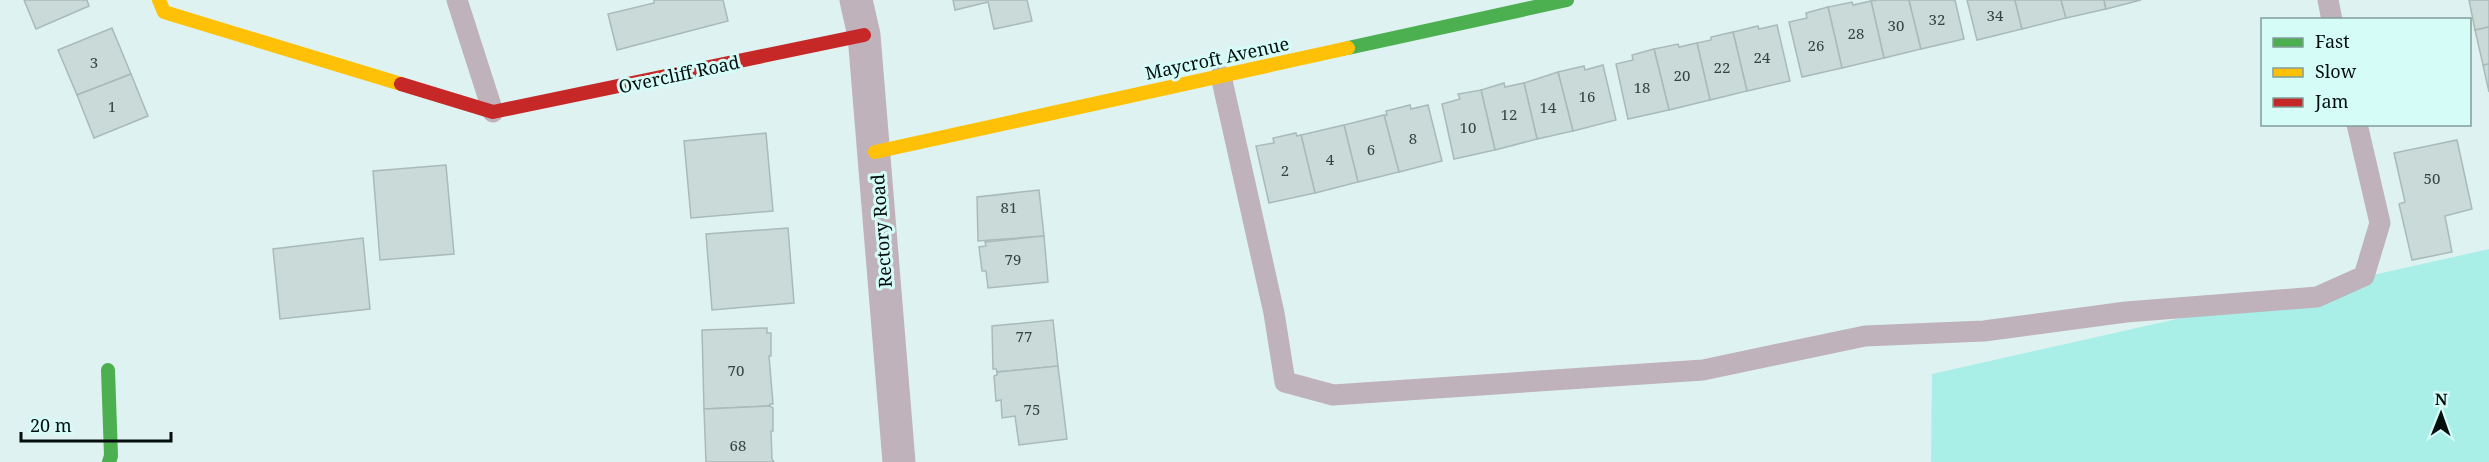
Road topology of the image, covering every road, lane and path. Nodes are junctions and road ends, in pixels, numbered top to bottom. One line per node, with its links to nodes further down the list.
1 (159, 0): 9 (street, Overcliff Road)
2 (457, 0): 9 (lane)
3 (856, 0): 7 (street, Rectory Road)
4 (1567, 0): 8 (street, Maycroft Avenue)
5 (2328, 0): 6 (lane)
6 (2332, 18)
7 (864, 36): 9 (street, Overcliff Road); 11 (street, Rectory Road)
8 (1221, 76): 10 (lane); 11 (street, Maycroft Avenue)
9 (493, 112)
10 (2357, 126)
11 (875, 152): 14 (street, Rectory Road)
12 (108, 370): 13 (street)
13 (109, 462)
14 (899, 462)

